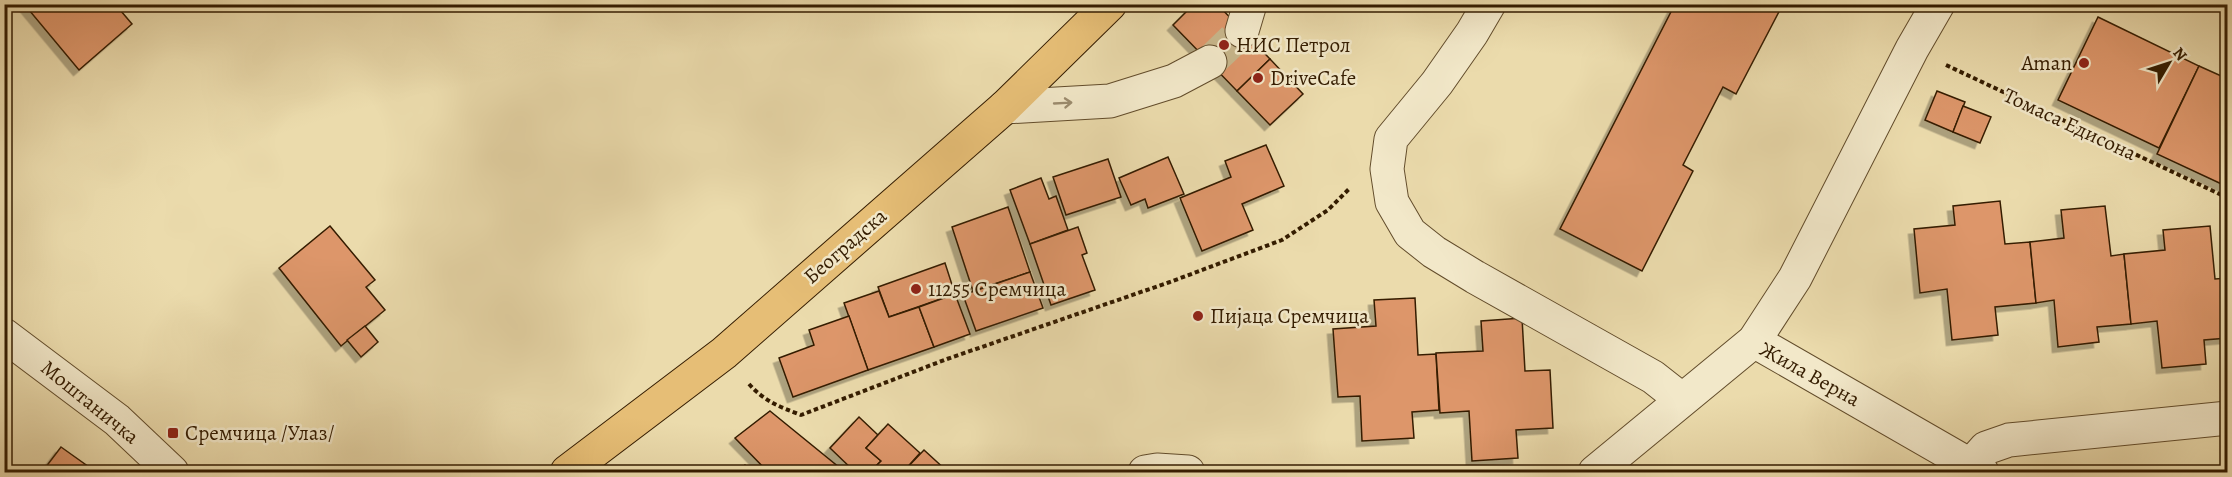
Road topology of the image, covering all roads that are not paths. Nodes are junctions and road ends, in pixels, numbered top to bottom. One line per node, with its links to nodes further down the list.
1 (1110, 4): 5 (main road, Београдска)
2 (1489, 4): 8 (street)
3 (1938, 4): 7 (street)
4 (1210, 62): 5 (street, one-way to 4)
5 (1005, 106): 12 (main road, Београдска)
6 (4, 335): 11 (street, Моштаничка)
7 (1754, 341): 8 (street, Жила Верна); 10 (street, Жила Верна)
8 (1682, 399): 15 (street, Жила Верна)
9 (2228, 418): 10 (street)
10 (1976, 469)
11 (172, 472)
12 (567, 472)
13 (1145, 472): 14 (street)
14 (1188, 472)
15 (1595, 472)

